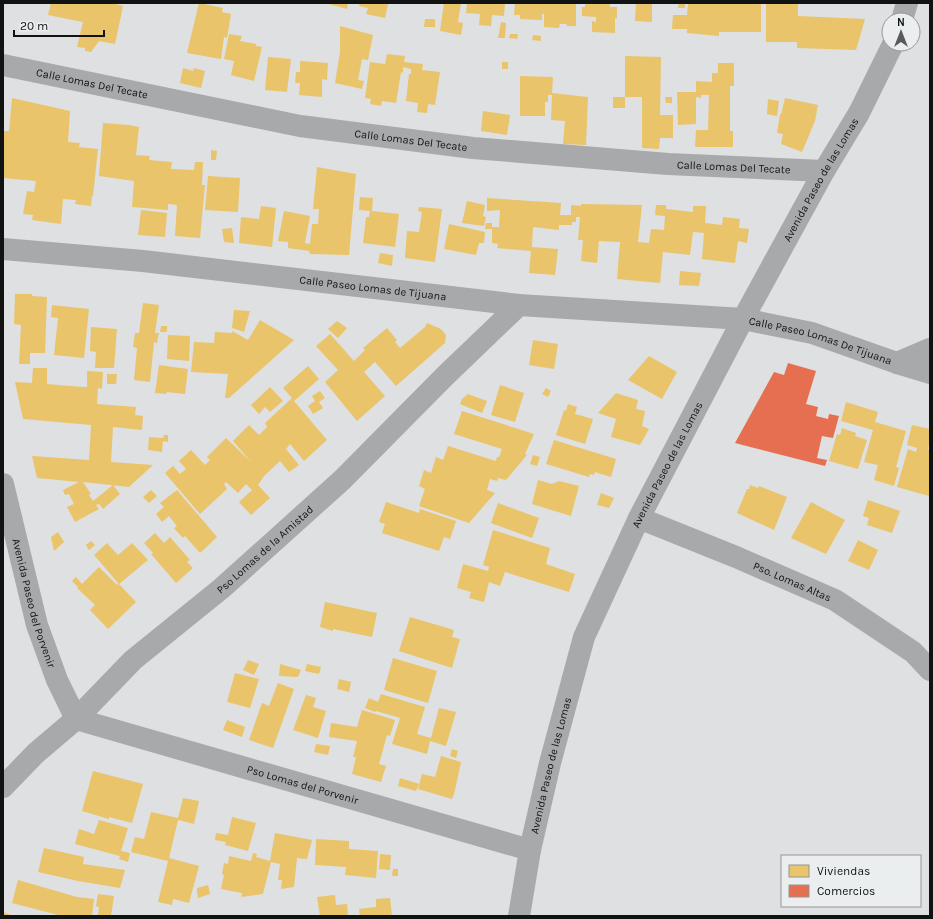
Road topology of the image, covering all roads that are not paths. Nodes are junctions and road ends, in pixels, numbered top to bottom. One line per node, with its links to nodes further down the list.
1 (889, 52): 3 (street, Avenida Paseo de las Lomas)
2 (3, 65): 3 (street, Calle Lomas Del Tecate)
3 (824, 171): 6 (street, Avenida Paseo de las Lomas)
4 (3, 250): 5 (street, Calle Paseo Lomas de Tijuana)
5 (520, 305): 6 (street, Calle Paseo Lomas de Tijuana); 13 (street, Pso Lomas de la Amistad)
6 (743, 319): 8 (street, Calle Paseo Lomas De Tijuana); 11 (street, Avenida Paseo de las Lomas)
7 (930, 349): 8 (street, Calle Paseo Lomas De Tijuana)
8 (897, 363): 9 (street, Calle Paseo Lomas De Tijuana)
9 (930, 373)
10 (3, 484): 13 (street, Avenida Paseo del Porvenir)
11 (639, 518): 12 (street, Pso. Lomas Altas); 15 (street, Avenida Paseo de las Lomas)
12 (930, 670)
13 (76, 719): 14 (street, Pso Lomas de la Amistad); 15 (street, Pso Lomas del Porvenir)
14 (3, 787)
15 (530, 850): 16 (street, Avenida Paseo de las Lomas)
16 (519, 916)

